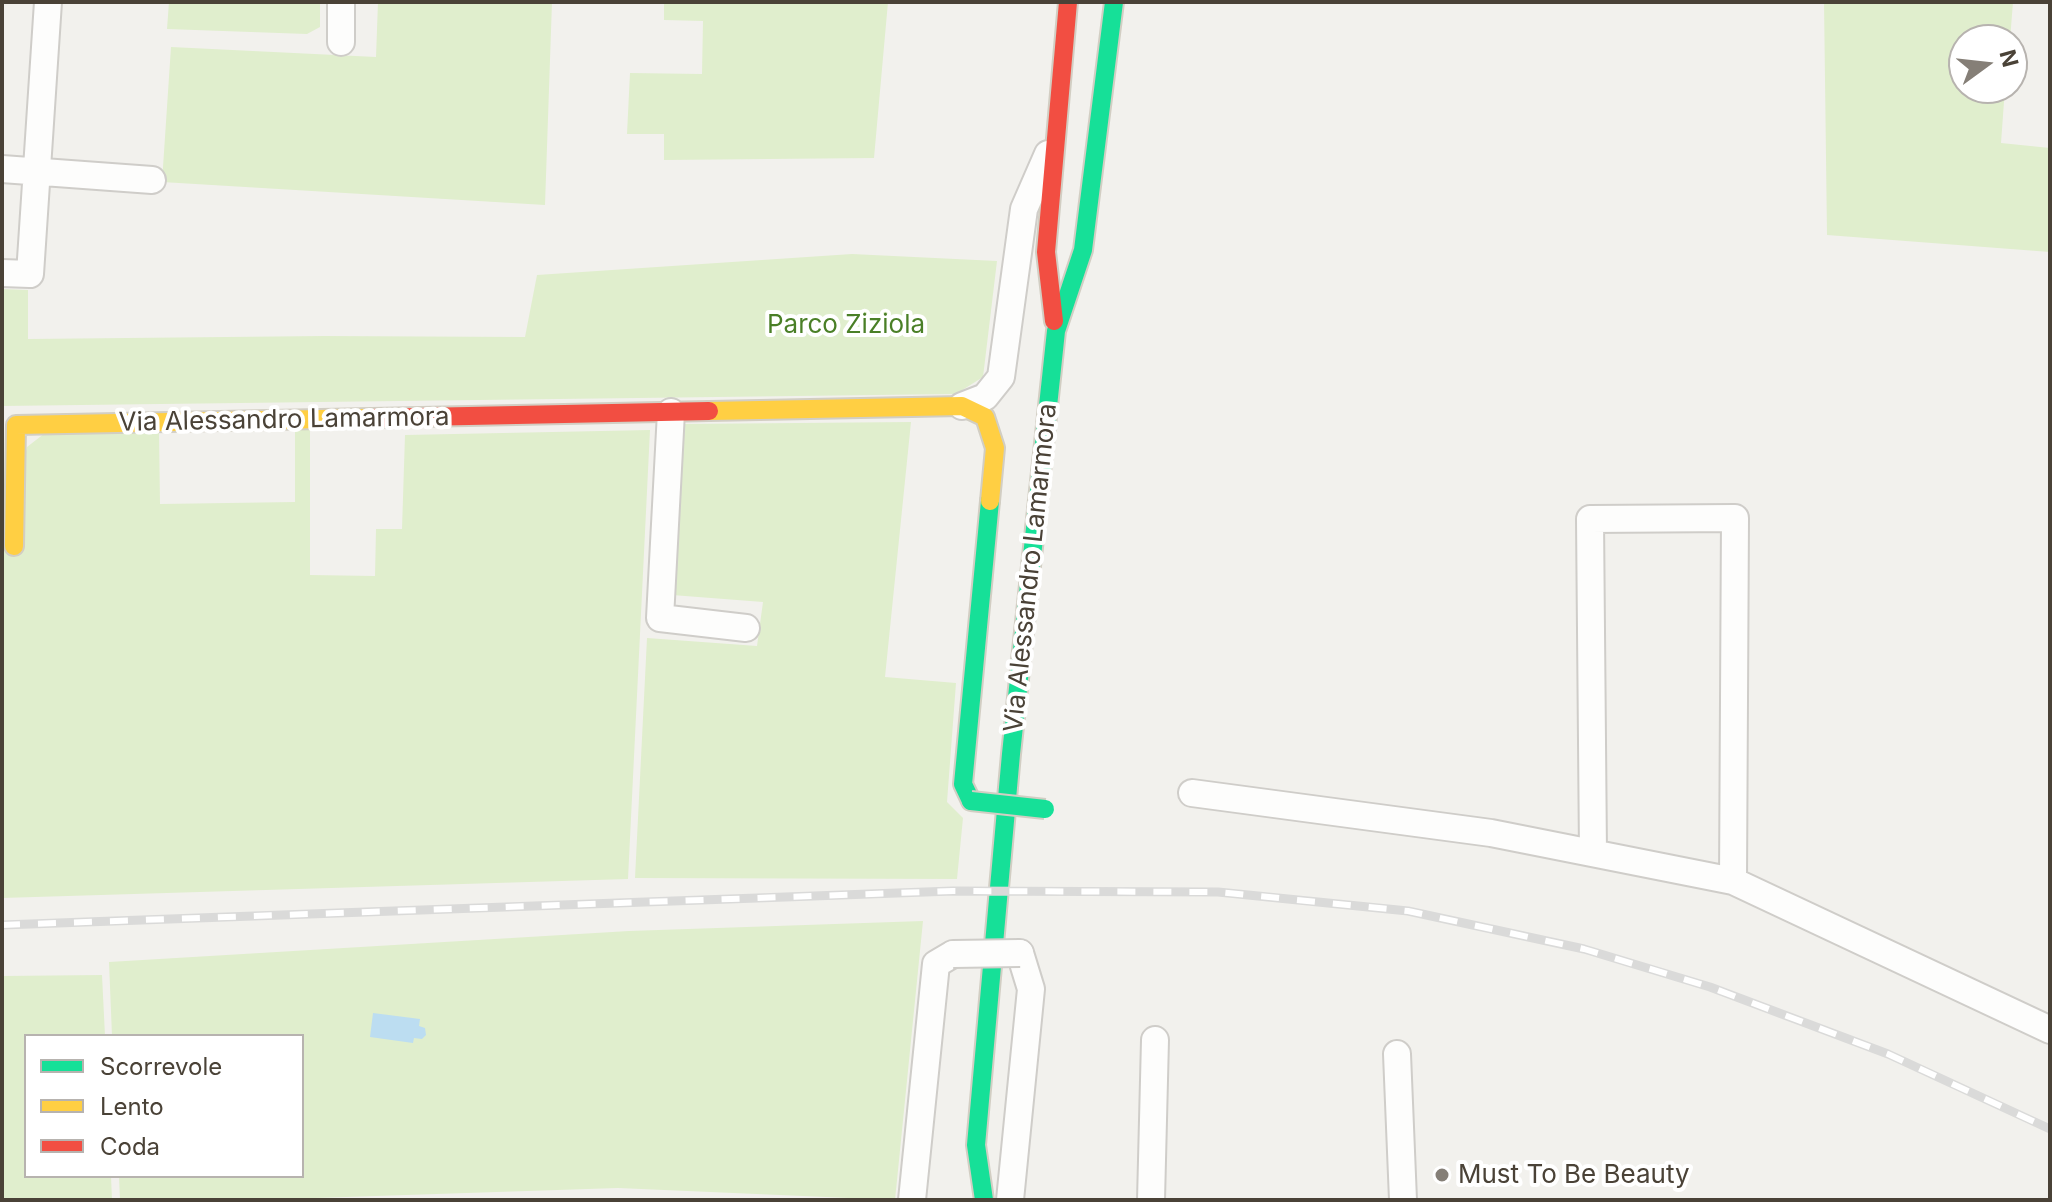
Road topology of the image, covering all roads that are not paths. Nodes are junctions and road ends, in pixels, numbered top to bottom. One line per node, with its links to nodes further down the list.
1 (48, 2): 10 (street)
2 (341, 2): 6 (street)
3 (1068, 2): 8 (main road, Via Alessandro Lamarmora)
4 (1114, 2): 7 (main road, Via Alessandro Lamarmora)
5 (1131, 2): 7 (street, Via Alessandro Lamarmora)
6 (341, 42)
7 (1110, 46): 13 (main road, Via Alessandro Lamarmora)
8 (1054, 140): 13 (main road, Via Alessandro Lamarmora); 14 (street, Via Alessandro Lamarmora)
9 (2, 169): 10 (street)
10 (37, 171): 11 (street); 12 (street)
11 (152, 180)
12 (2, 273)
13 (1056, 331): 25 (main road, Via Alessandro Lamarmora)
14 (962, 406): 15 (main road, Via Alessandro Lamarmora); 19 (main road, Via Alessandro Lamarmora, bridge)
15 (671, 412): 16 (main road, Via Alessandro Lamarmora); 17 (street)
16 (14, 546)
17 (746, 628)
18 (1192, 793): 20 (street)
19 (1045, 809)
20 (1593, 853): 21 (street); 21 (street)
21 (1733, 881): 22 (street)
22 (2050, 1030)
23 (1155, 1040): 30 (street)
24 (1397, 1054): 31 (street)
25 (976, 1145): 26 (main road, Via Alessandro Lamarmora); 28 (main road, Via Alessandro Lamarmora)
26 (962, 1186)
27 (912, 1200): 29 (street, bridge)
28 (984, 1200)
29 (1010, 1200)
30 (1151, 1200)
31 (1403, 1200)

